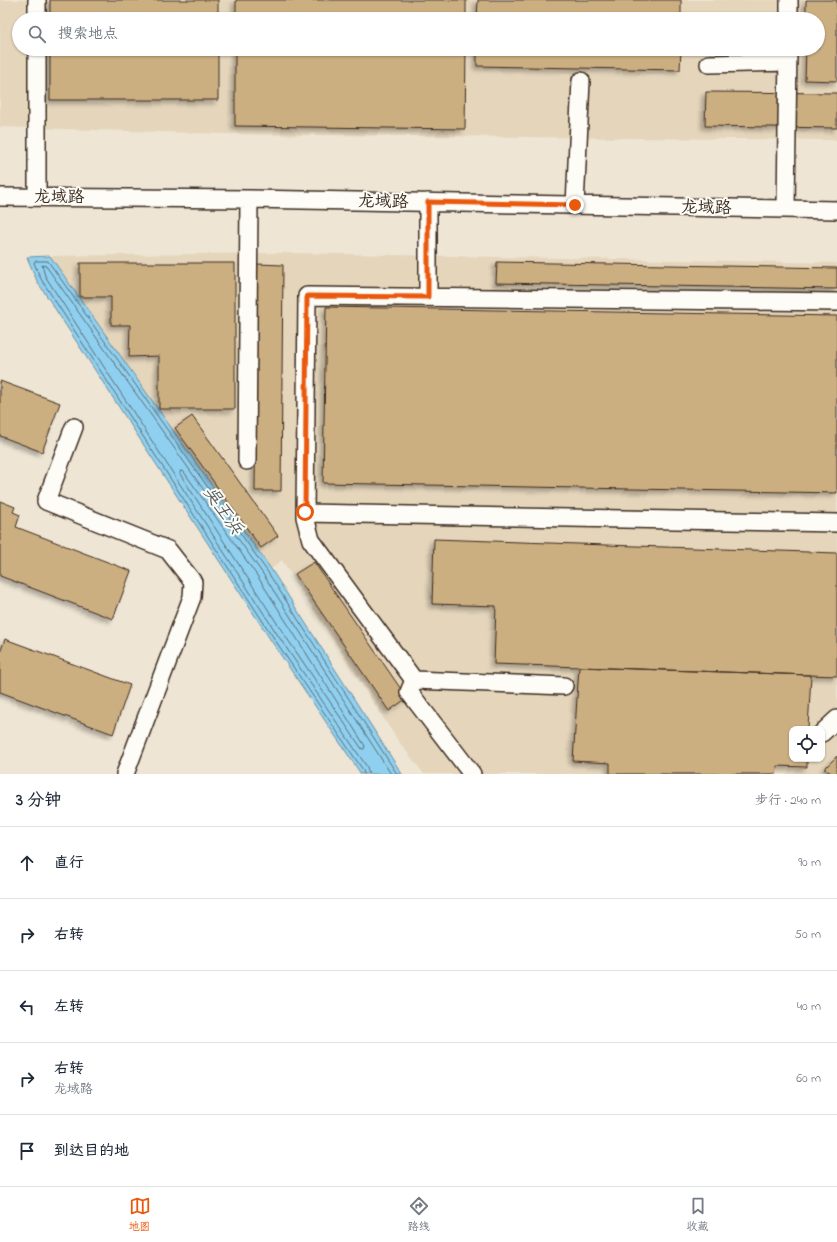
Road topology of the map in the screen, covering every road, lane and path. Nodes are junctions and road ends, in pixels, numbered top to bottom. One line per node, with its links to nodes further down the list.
1 (37, 0): 3 (street)
2 (789, 0): 4 (street)
3 (37, 12)
4 (789, 12)
5 (37, 56): 9 (street)
6 (788, 56): 7 (street); 14 (street)
7 (710, 64)
8 (581, 81): 13 (street)
9 (37, 196): 10 (street, 龙域路); 11 (street, 龙域路)
10 (0, 197)
11 (249, 199): 12 (street, 龙域路); 19 (street)
12 (428, 202): 13 (street, 龙域路); 16 (street)
13 (575, 205): 14 (street, 龙域路)
14 (786, 209): 15 (street, 龙域路)
15 (837, 210)
16 (428, 297): 17 (street); 20 (street)
17 (837, 302)
18 (74, 427): 26 (street)
19 (247, 461)
20 (305, 512): 21 (street); 22 (street)
21 (837, 523)
22 (414, 680): 23 (street); 27 (street)
23 (564, 686)
24 (837, 719): 25 (street)
25 (825, 730)
26 (125, 774)
27 (472, 774)

